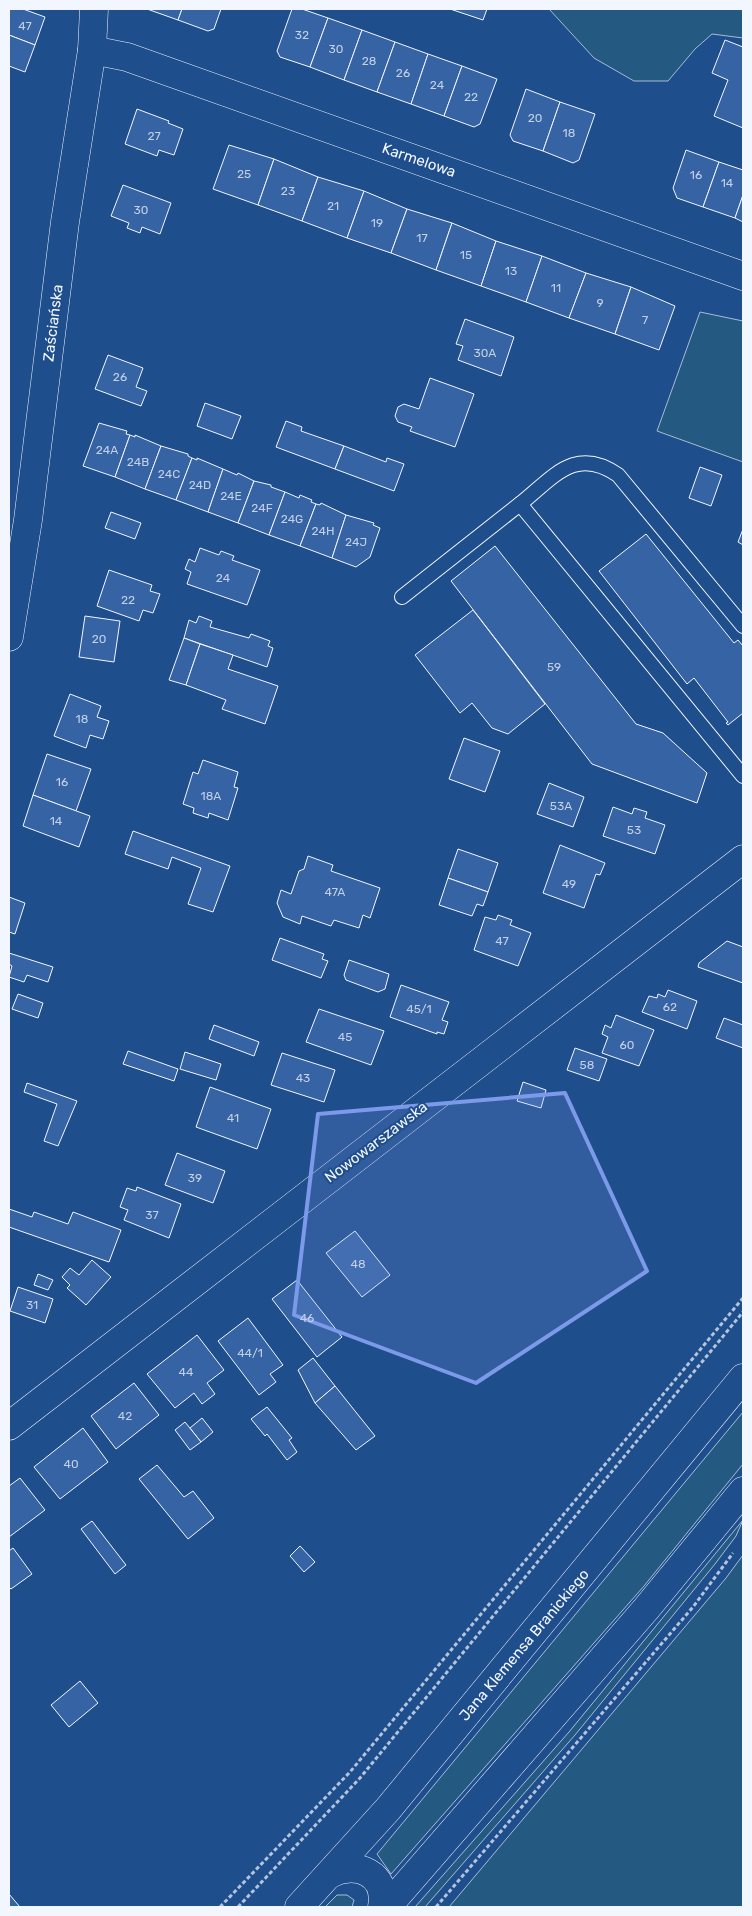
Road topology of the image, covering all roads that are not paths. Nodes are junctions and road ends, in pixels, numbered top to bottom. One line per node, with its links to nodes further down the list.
1 (94, 9): 2 (street, Zaściańska)
2 (92, 50): 3 (street, Karmelowa); 7 (street, Zaściańska)
3 (743, 276)
4 (520, 504): 5 (lane); 6 (lane); 8 (lane)
5 (402, 597)
6 (743, 626)
7 (9, 638)
8 (743, 776)
9 (743, 859): 11 (street, Nowowarszawska)
10 (743, 1378): 13 (street, Jana Klemensa Branickiego)
11 (9, 1426)
12 (743, 1491): 16 (street)
13 (330, 1874): 14 (street, Jana Klemensa Branickiego); 15 (street)
14 (299, 1907)
15 (382, 1907)
16 (387, 1907)

